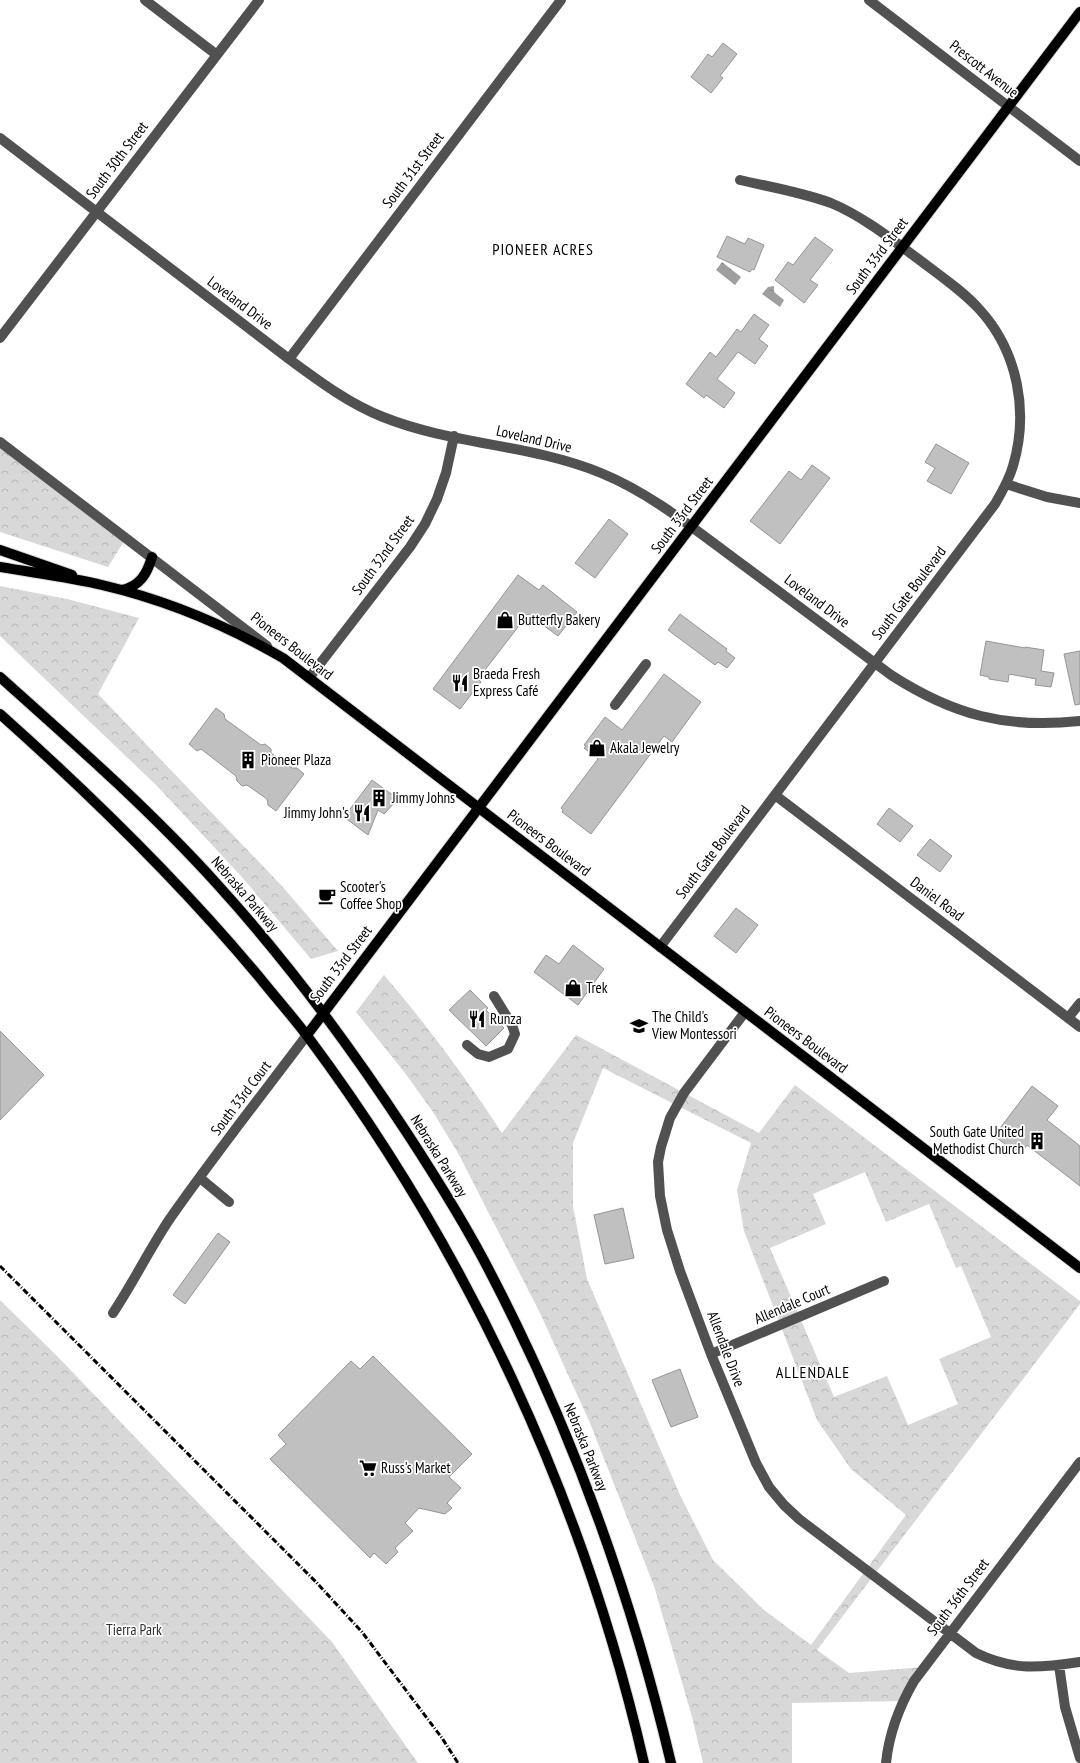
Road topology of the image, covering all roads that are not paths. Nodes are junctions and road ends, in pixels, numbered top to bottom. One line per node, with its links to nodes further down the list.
1 (146, 0): 6 (street)
2 (259, 0): 6 (street, South 30th Street)
3 (561, 0): 14 (street, South 31st Street)
4 (869, 0): 7 (street, Prescott Avenue)
5 (1080, 12): 7 (main road, South 33rd Street)
6 (217, 55): 11 (street, South 30th Street)
7 (1008, 107): 9 (street, Prescott Avenue); 12 (main road, South 33rd Street)
8 (0, 138): 11 (street, Loveland Drive)
9 (1080, 161)
10 (740, 180): 12 (street, South Gate Boulevard)
11 (96, 212): 13 (street, South 30th Street); 14 (street, Loveland Drive)
12 (902, 247): 17 (street, South Gate Boulevard); 19 (main road, South 33rd Street)
13 (0, 338)
14 (288, 359): 15 (street, Loveland Drive)
15 (454, 436): 19 (street, Loveland Drive); 29 (street, South 32nd Street)
16 (0, 442): 21 (street, Pioneers Boulevard)
17 (1006, 484): 18 (street); 26 (street, South Gate Boulevard)
18 (1080, 503)
19 (692, 527): 26 (street, Loveland Drive); 34 (main road, South 33rd Street)
20 (0, 550): 23 (main road)
21 (152, 557): 24 (main road); 25 (street, Pioneers Boulevard)
22 (0, 567): 23 (main road)
23 (101, 585): 24 (main road)
24 (122, 590): 25 (main road)
25 (283, 658): 29 (main road, Pioneers Boulevard)
26 (875, 663): 32 (street, Loveland Drive); 33 (street, South Gate Boulevard)
27 (646, 664): 30 (street)
28 (0, 677): 38 (main road, Nebraska Parkway)
29 (310, 678): 34 (main road, Pioneers Boulevard)
30 (615, 705)
31 (0, 714): 42 (main road)
32 (1080, 721)
33 (775, 795): 35 (street, South Gate Boulevard); 40 (street, Daniel Road)
34 (478, 808): 35 (main road, Pioneers Boulevard); 38 (main road, South 33rd Street)
35 (660, 947): 39 (main road, Pioneers Boulevard)
36 (494, 996): 43 (street)
37 (1080, 1003): 40 (street)
38 (324, 1011): 42 (main road, South 33rd Street); 56 (main road, Nebraska Parkway)
39 (745, 1012): 46 (main road, Pioneers Boulevard); 49 (street, Allendale Drive)
40 (1068, 1018): 41 (street, Daniel Road)
41 (1080, 1027)
42 (307, 1035): 44 (street, South 33rd Court); 55 (main road)
43 (467, 1046)
44 (200, 1178): 45 (street); 48 (street, South 33rd Court)
45 (230, 1202)
46 (1080, 1268)
47 (884, 1281): 49 (street, Allendale Court)
48 (113, 1314)
49 (711, 1354): 51 (street, Allendale Drive)
50 (1080, 1462): 51 (street, South 36th Street)
51 (949, 1634): 53 (street, Allendale Drive); 57 (street, South 36th Street)
52 (1080, 1662): 53 (street, Allendale Drive)
53 (1060, 1665): 54 (street)
54 (1080, 1758)
55 (644, 1763)
56 (671, 1763)
57 (886, 1763)

